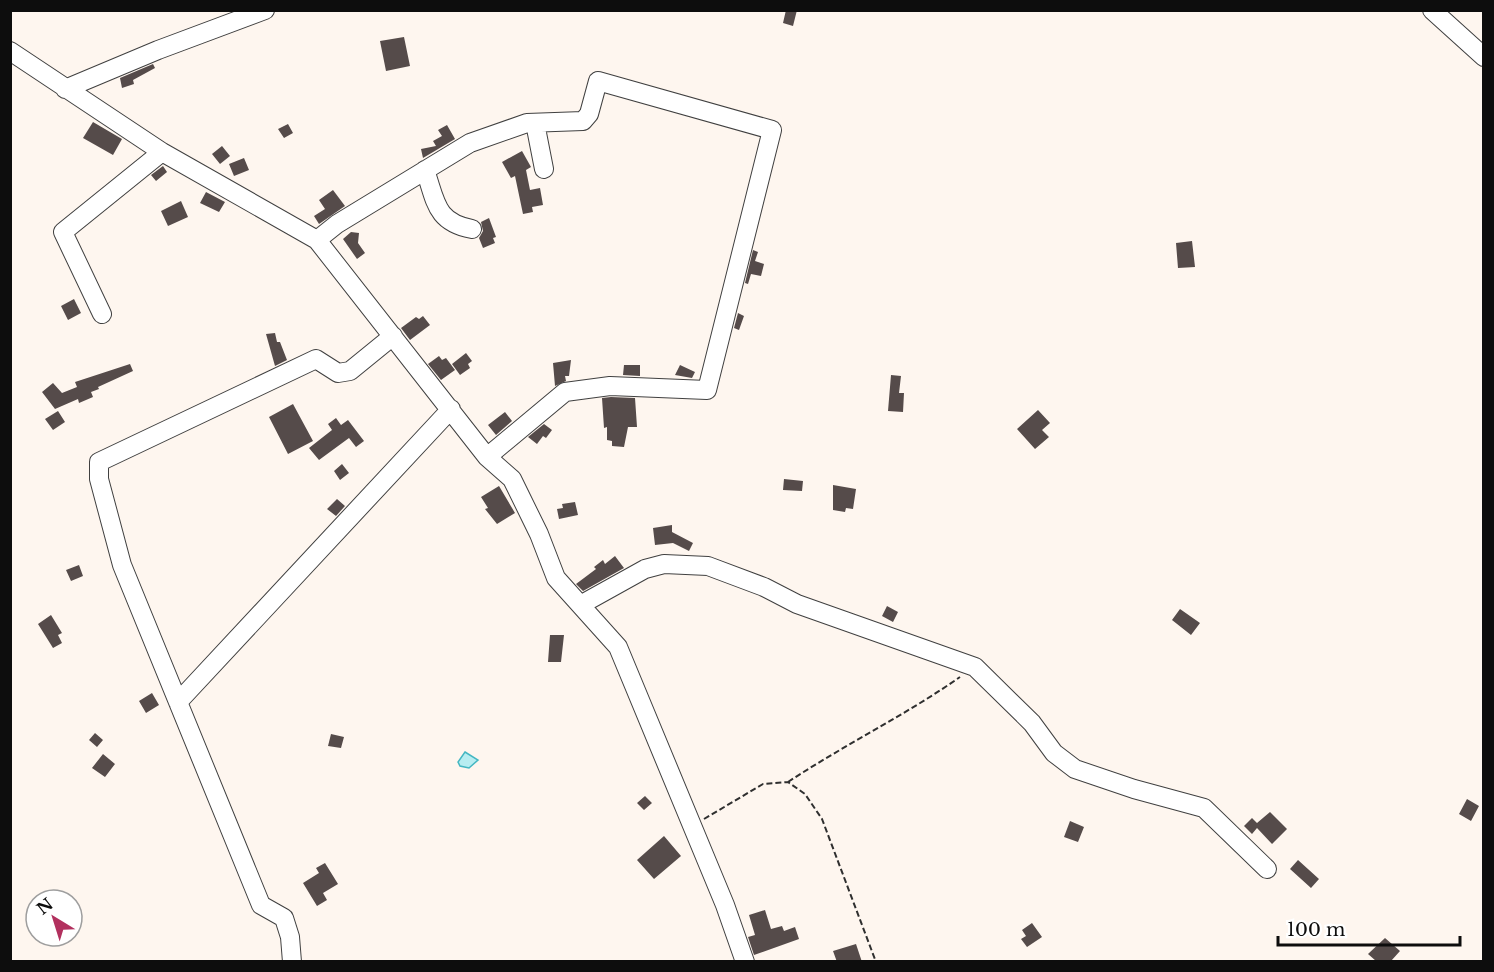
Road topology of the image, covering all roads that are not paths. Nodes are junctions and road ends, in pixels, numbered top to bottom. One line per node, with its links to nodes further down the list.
1 (265, 10): 6 (street)
2 (1432, 10): 3 (street)
3 (1477, 44): 5 (street)
4 (10, 51): 6 (street)
5 (1484, 57)
6 (65, 89): 8 (street)
7 (535, 123): 9 (street); 10 (street); 16 (street)
8 (162, 152): 12 (street); 13 (street)
9 (544, 169)
10 (425, 170): 11 (street); 12 (street)
11 (472, 230)
12 (317, 240): 14 (street)
13 (102, 314)
14 (393, 336): 15 (street); 18 (street)
15 (451, 409): 16 (street); 18 (street)
16 (487, 456): 17 (street)
17 (582, 604): 19 (street); 21 (street)
18 (178, 702): 20 (street)
19 (1267, 869)
20 (292, 962)
21 (745, 962)

